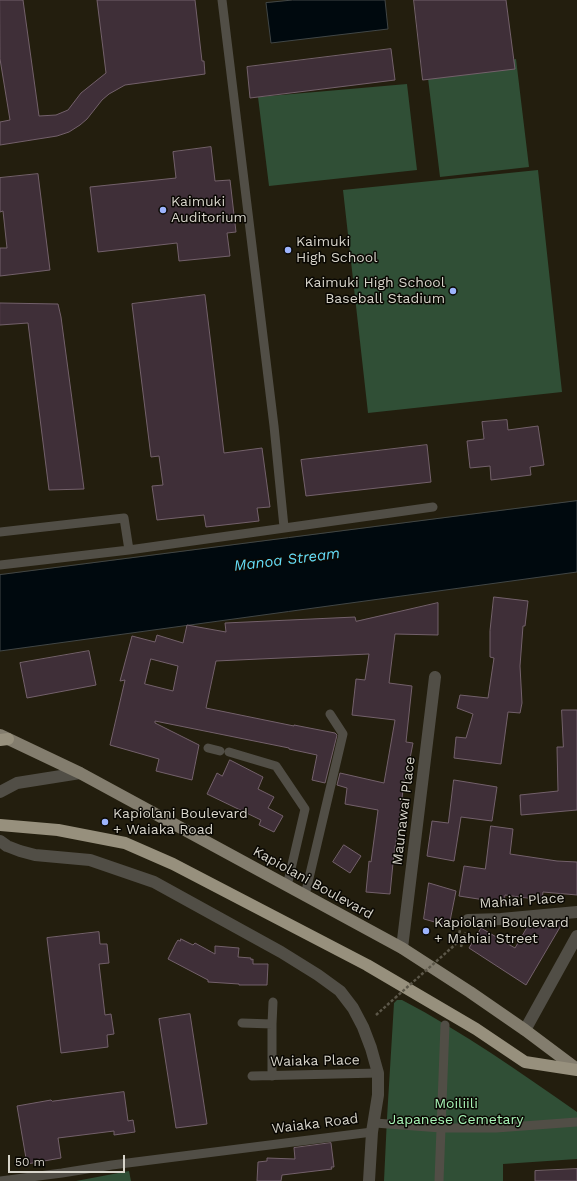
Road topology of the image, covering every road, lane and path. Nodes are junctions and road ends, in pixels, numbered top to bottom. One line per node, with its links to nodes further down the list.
1 (222, 0): 3 (lane)
2 (433, 507): 3 (lane)
3 (284, 527): 5 (lane)
4 (0, 532): 5 (lane)
5 (129, 550): 6 (lane)
6 (0, 565)
7 (435, 677): 21 (street, Maunawai Place)
8 (330, 714): 16 (lane)
9 (3, 738): 11 (main road, Kapiolani Boulevard)
10 (208, 748): 15 (lane)
11 (80, 773): 12 (street); 15 (main road, Kapiolani Boulevard)
12 (0, 792)
13 (0, 825): 28 (highway)
14 (0, 841): 29 (street, Waiaka Road)
15 (287, 886): 16 (main road, Kapiolani Boulevard)
16 (305, 895): 21 (main road, Kapiolani Boulevard)
17 (577, 912): 18 (street, Mahiai Place)
18 (465, 924): 20 (path); 23 (path, bridge)
19 (577, 936): 27 (street)
20 (461, 947)
21 (402, 948): 27 (main road, Kapiolani Boulevard)
22 (273, 1002): 25 (lane)
23 (376, 1015)
24 (242, 1023): 25 (lane)
25 (272, 1024): 31 (lane)
26 (445, 1024): 34 (lane)
27 (525, 1030): 28 (main road, Kapiolani Boulevard)
28 (577, 1070)
29 (378, 1073): 31 (lane, Waiaka Place); 33 (street, Waiaka Road)
30 (252, 1076): 31 (lane, Waiaka Place)
31 (272, 1076)
32 (577, 1122): 34 (lane)
33 (373, 1127): 34 (lane); 35 (lane, Waiaka Road); 36 (street)
34 (442, 1128): 37 (lane)
35 (0, 1181)
36 (368, 1181)
37 (439, 1181)

